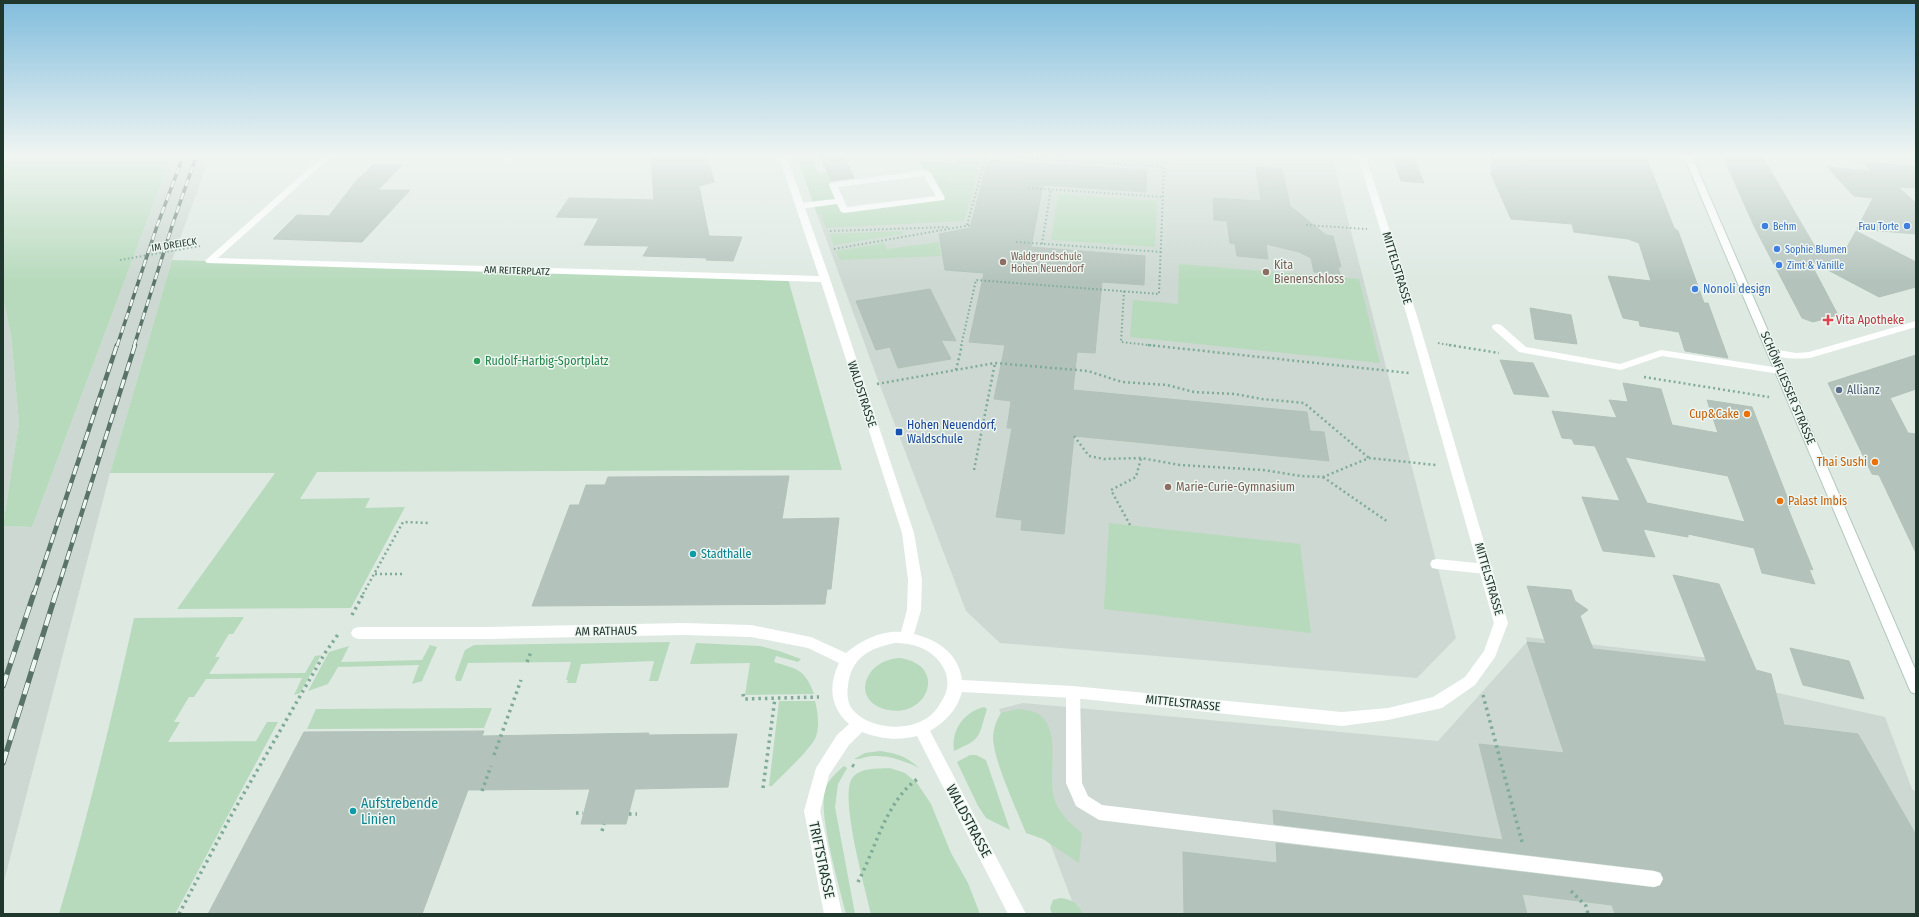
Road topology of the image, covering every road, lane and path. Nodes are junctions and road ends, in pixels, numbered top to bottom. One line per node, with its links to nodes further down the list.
1 (281, 197): 18 (street)
2 (797, 197): 11 (street, WALDSTRASSE)
3 (838, 197): 10 (street)
4 (940, 197): 10 (street)
5 (975, 197): 12 (path)
6 (1050, 197): 20 (path)
7 (1164, 197): 22 (path)
8 (1375, 197): 17 (street, MITTELSTRASSE)
9 (1705, 197): 28 (street, SCHÖNFLIESSER STRASSE)
10 (840, 201): 11 (street)
11 (800, 206): 21 (street, WALDSTRASSE)
12 (967, 225): 13 (path); 15 (path)
13 (971, 225)
14 (1306, 225): 17 (path)
15 (960, 226): 16 (path); 21 (path)
16 (830, 231)
17 (1386, 231): 32 (street, MITTELSTRASSE)
18 (230, 242): 23 (path, IM DREIECK); 24 (street, AM REITERPLATZ)
19 (1016, 242): 20 (path)
20 (1042, 244): 22 (path)
21 (816, 252): 24 (street, WALDSTRASSE)
22 (1162, 252): 25 (path)
23 (120, 260)
24 (825, 279): 33 (street, WALDSTRASSE)
25 (1124, 291): 30 (path); 32 (path)
26 (1916, 324): 28 (street)
27 (1497, 327): 31 (street)
28 (1772, 352): 31 (street, SCHÖNFLIESSER STRASSE)
29 (995, 363): 30 (path); 36 (path); 38 (path)
30 (956, 370): 33 (path)
31 (1780, 371): 55 (street, SCHÖNFLIESSER STRASSE)
32 (1429, 375): 37 (street, MITTELSTRASSE)
33 (860, 387): 50 (street, WALDSTRASSE)
34 (1074, 436): 35 (path)
35 (1141, 458): 39 (path); 42 (path)
36 (1369, 458): 37 (path); 39 (path)
37 (1456, 467): 44 (street, MITTELSTRASSE)
38 (974, 470)
39 (1323, 477): 40 (path)
40 (1388, 522)
41 (429, 523): 45 (path)
42 (1130, 525)
43 (1437, 564): 44 (street)
44 (1486, 569): 53 (street, MITTELSTRASSE)
45 (375, 574): 46 (path); 47 (path)
46 (403, 574)
47 (348, 621)
48 (344, 628): 77 (path)
49 (358, 633): 51 (street, AM RATHAUS)
50 (906, 638): 51 (street); 54 (street)
51 (848, 661): 60 (street)
52 (520, 680): 62 (path)
53 (1470, 681): 56 (street, MITTELSTRASSE); 73 (path)
54 (956, 686): 56 (street, MITTELSTRASSE); 61 (street)
55 (1916, 688)
56 (1073, 692): 74 (street)
57 (743, 694): 59 (path)
58 (820, 697): 59 (path)
59 (775, 698): 65 (path)
60 (860, 724): 61 (street); 78 (street, TRIFTSTRASSE)
61 (921, 729): 79 (street, WALDSTRASSE)
62 (494, 755)
63 (491, 766): 66 (path)
64 (919, 778): 75 (path)
65 (763, 788)
66 (482, 791)
67 (576, 813): 68 (path)
68 (583, 813)
69 (629, 814): 70 (path)
70 (636, 814)
71 (604, 824): 72 (path)
72 (602, 832)
73 (1522, 844)
74 (1654, 879)
75 (858, 882)
76 (1565, 885): 80 (path)
77 (179, 914)
78 (833, 914)
79 (1017, 914)
80 (1588, 914)

